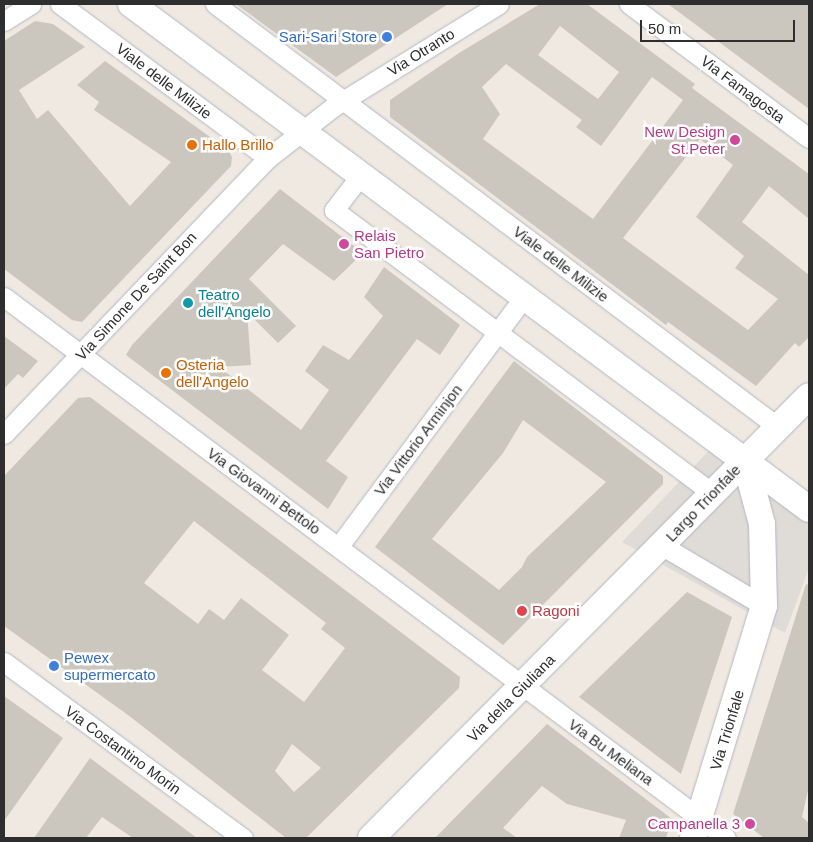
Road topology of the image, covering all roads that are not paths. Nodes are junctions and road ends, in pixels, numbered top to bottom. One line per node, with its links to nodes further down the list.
1 (31, 4): 7 (street)
2 (60, 4): 11 (street, Viale delle Milizie)
3 (131, 4): 9 (street)
4 (215, 4): 8 (street, Viale delle Milizie)
5 (498, 4): 8 (street, Via Otranto)
6 (628, 4): 10 (street, Via Famagosta)
7 (4, 21)
8 (344, 100): 9 (street); 18 (street, Viale delle Milizie)
9 (302, 132): 11 (street, Via Simone De Saint Bon); 12 (street)
10 (809, 138)
11 (268, 158): 16 (street, Via Simone De Saint Bon)
12 (360, 176): 14 (street); 15 (street)
13 (4, 297): 16 (street, Via Giovanni Bettolo)
14 (524, 297): 15 (street, Via Vittorio Arminjon); 20 (street)
15 (498, 333): 21 (street); 23 (street, Via Vittorio Arminjon)
16 (80, 355): 19 (street, Via Simone De Saint Bon); 23 (street, Via Giovanni Bettolo)
17 (809, 396): 18 (street)
18 (778, 427): 20 (street)
19 (4, 434)
20 (745, 460): 21 (street, Largo Trionfale); 22 (street); 25 (street, Largo Trionfale)
21 (712, 493): 24 (street, Largo Trionfale)
22 (809, 509)
23 (339, 546): 27 (street, Via Giovanni Bettolo)
24 (656, 551): 25 (street, Largo Trionfale); 27 (street, Via della Giuliana)
25 (762, 614): 28 (street, Via Trionfale)
26 (4, 662): 29 (street, Via Costantino Morin)
27 (523, 686): 28 (street, Via Bu Meliana); 30 (street, Via della Giuliana)
28 (696, 828): 31 (street, Via Bu Meliana)
29 (243, 838)
30 (371, 838)
31 (726, 838)

